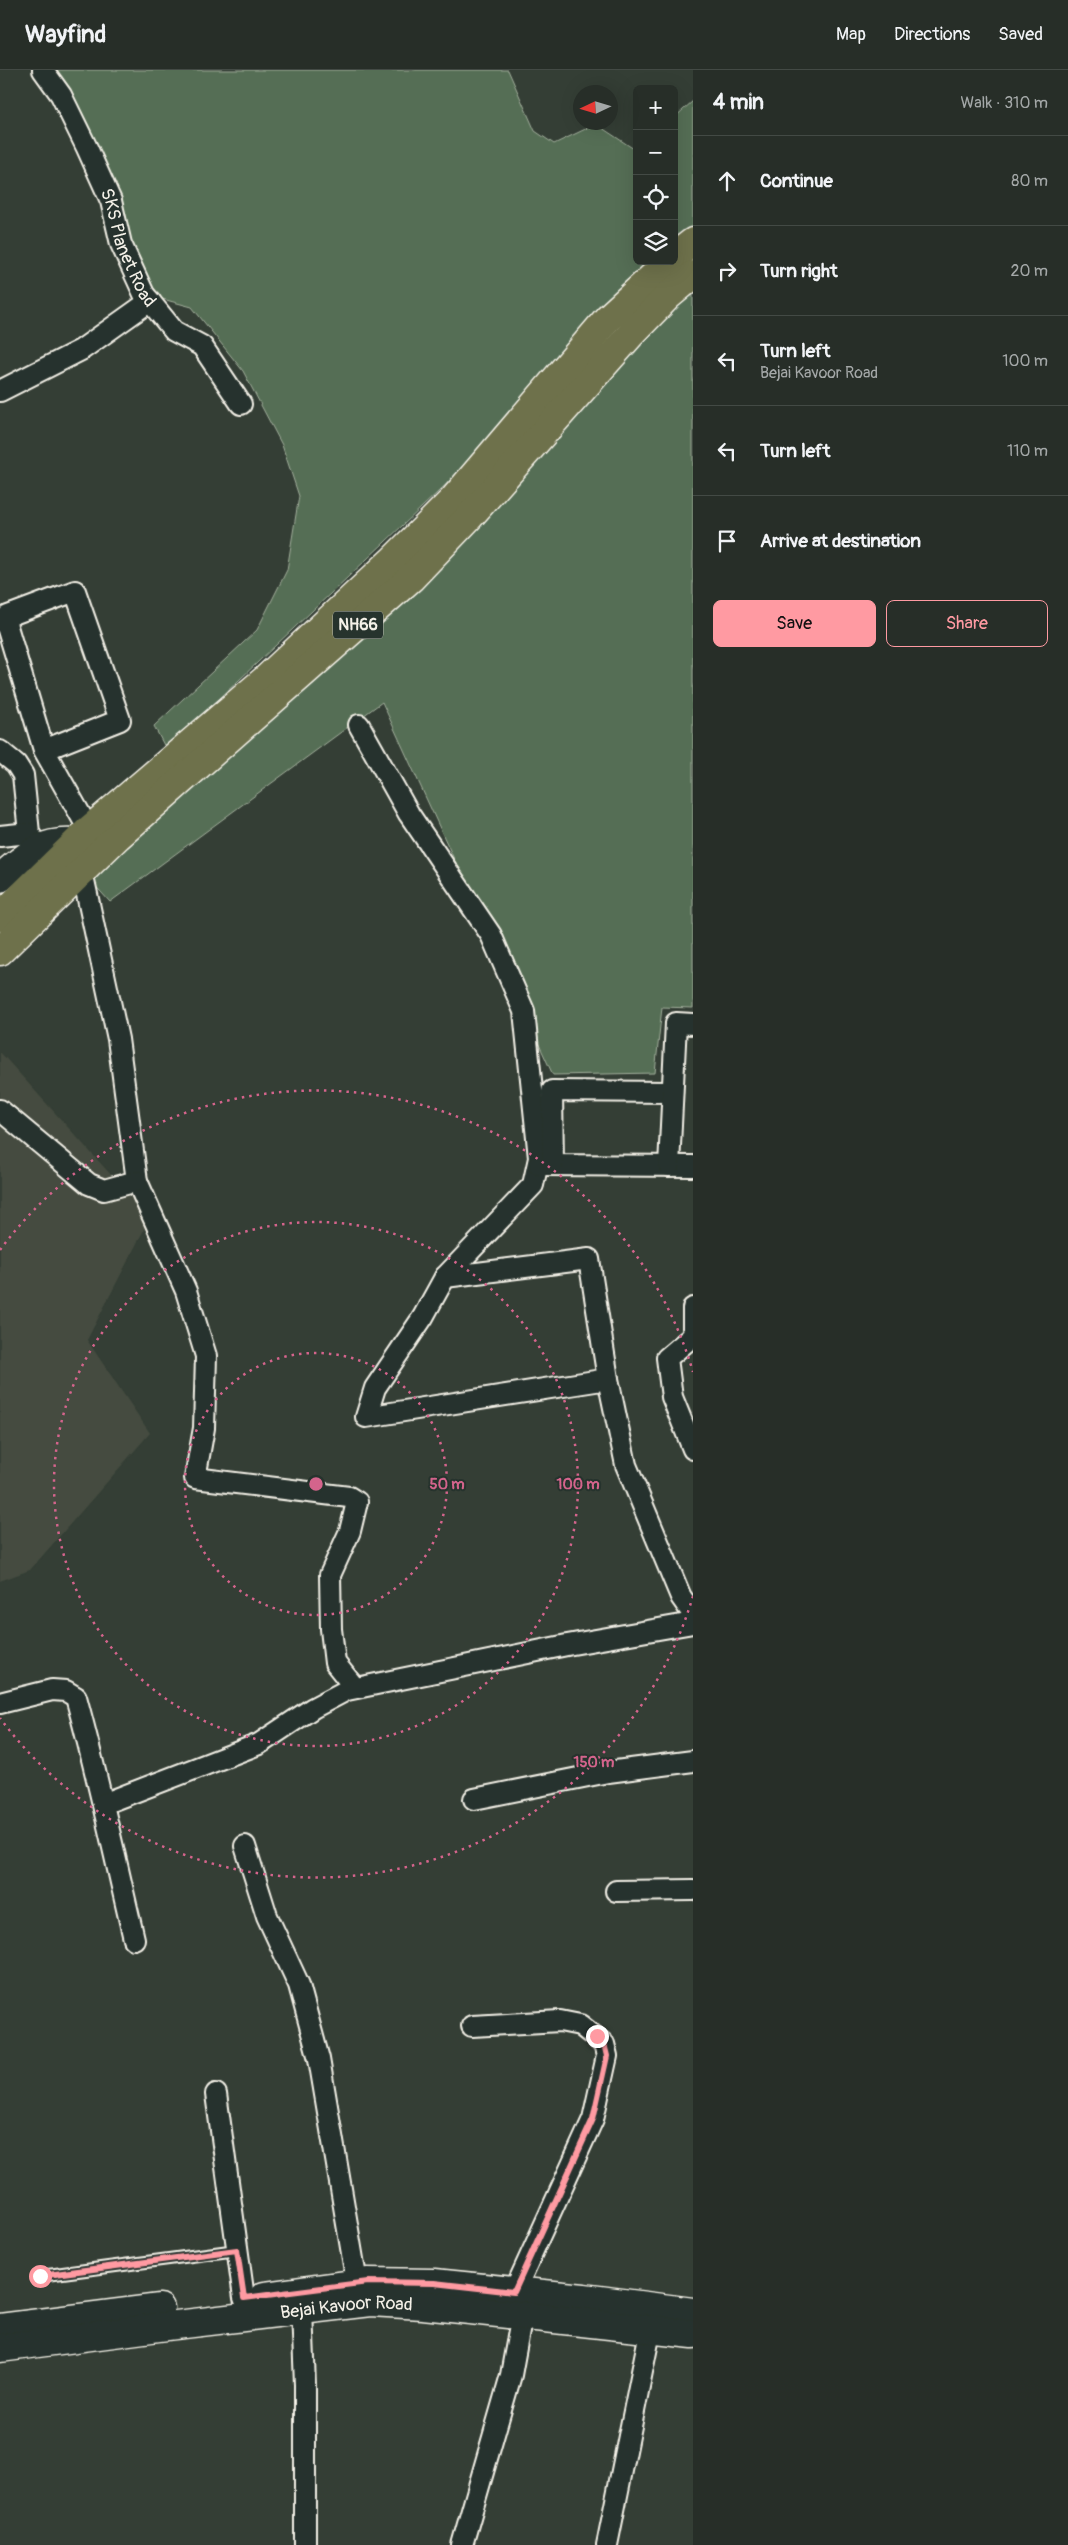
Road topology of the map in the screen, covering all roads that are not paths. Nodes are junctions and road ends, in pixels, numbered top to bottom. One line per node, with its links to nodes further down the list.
1 (43, 70): 6 (street, SKS Planet Road)
2 (693, 242): 3 (highway)
3 (678, 255)
4 (666, 265): 13 (highway, NH66)
5 (693, 275): 15 (highway, NH66)
6 (150, 302): 7 (street); 8 (street, SKS Planet Road)
7 (0, 391)
8 (240, 404)
9 (359, 725): 22 (street)
10 (0, 750): 14 (street)
11 (44, 750): 11 (street); 13 (street)
12 (0, 836): 14 (street)
13 (82, 837): 14 (main road); 17 (highway, NH66)
14 (34, 840): 16 (main road)
15 (82, 871): 18 (highway, NH66); 25 (street)
16 (0, 878)
17 (0, 917)
18 (0, 951)
19 (693, 1024): 20 (street)
20 (671, 1092): 22 (street); 23 (street)
21 (0, 1110): 25 (street)
22 (545, 1165): 23 (street); 26 (street)
23 (669, 1166): 24 (street)
24 (693, 1166)
25 (137, 1181): 34 (street)
26 (445, 1277): 30 (street); 30 (street)
27 (693, 1308): 28 (street)
28 (693, 1328)
29 (693, 1336): 31 (street)
30 (608, 1379): 32 (street)
31 (693, 1449)
32 (693, 1614)
33 (693, 1623): 34 (street)
34 (355, 1688): 38 (street)
35 (0, 1703): 38 (street)
36 (693, 1761): 37 (street)
37 (474, 1799)
38 (103, 1804): 42 (street)
39 (245, 1846): 47 (street)
40 (693, 1890): 41 (street)
41 (616, 1891)
42 (134, 1939)
43 (472, 2026): 49 (street)
44 (216, 2094): 45 (street)
45 (237, 2250): 46 (lane); 48 (street)
46 (40, 2276)
47 (357, 2283): 48 (main road, Bejai Kavoor Road); 49 (main road, Bejai Kavoor Road)
48 (244, 2298): 53 (main road, Bejai Kavoor Road)
49 (518, 2303): 50 (main road, Bejai Kavoor Road); 52 (main road, Bejai Kavoor Road); 57 (street)
50 (302, 2310): 55 (main road, Bejai Kavoor Road); 56 (street)
51 (693, 2312): 52 (main road, Bejai Kavoor Road)
52 (653, 2318): 54 (main road, Bejai Kavoor Road); 58 (street)
53 (0, 2328)
54 (693, 2334)
55 (0, 2348)
56 (305, 2545)
57 (462, 2545)
58 (607, 2545)

